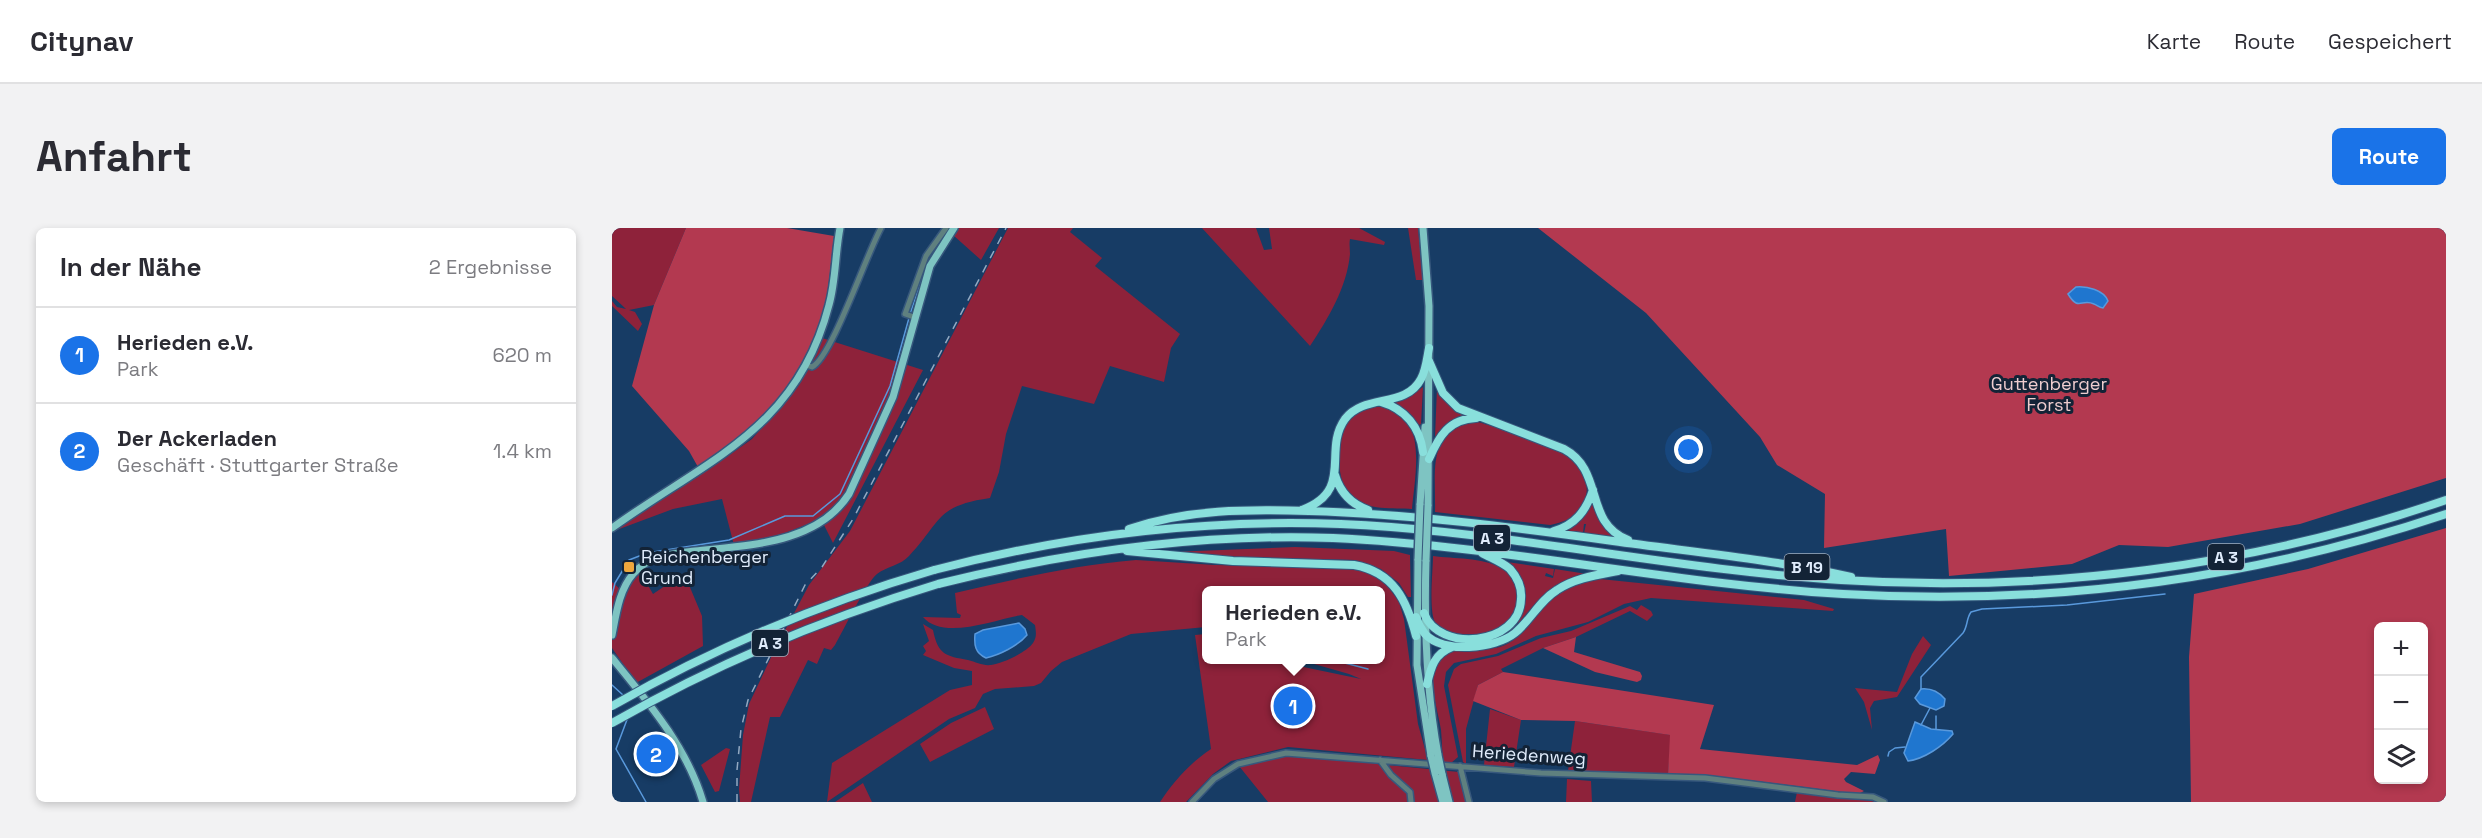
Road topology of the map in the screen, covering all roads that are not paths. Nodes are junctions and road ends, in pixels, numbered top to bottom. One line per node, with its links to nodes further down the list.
1 (840, 228): 9 (main road)
2 (882, 228): 9 (street)
3 (946, 228): 6 (street)
4 (954, 228): 6 (main road)
5 (1423, 228): 7 (main road)
6 (911, 316): 32 (main road)
7 (1429, 348): 8 (main road); 11 (highway)
8 (1429, 361): 10 (main road); 12 (highway)
9 (806, 365): 22 (main road)
10 (1428, 392): 13 (main road); 14 (main road)
11 (1376, 402): 13 (highway); 15 (highway)
12 (1480, 418): 14 (highway); 16 (highway)
13 (1423, 452): 18 (main road)
14 (1429, 459): 18 (main road)
15 (1335, 475): 19 (highway); 20 (highway)
16 (1593, 490): 23 (highway, A 3); 25 (highway, B 19)
17 (2446, 500): 29 (highway, A 3)
18 (1424, 505): 30 (main road, bridge); 31 (main road, bridge)
19 (1298, 511): 20 (highway, A 3); 24 (highway, A 3)
20 (1375, 513): 23 (highway, A 3)
21 (2446, 514): 28 (highway, A 3)
22 (612, 528)
23 (1546, 532): 25 (highway, A 3)
24 (1113, 534): 29 (highway, A 3); 37 (highway, A 3, bridge)
25 (1640, 544): 29 (highway, B 19)
26 (1114, 550): 27 (highway, A 3); 33 (highway); 38 (highway, A 3, bridge)
27 (1478, 550): 28 (highway, A 3); 30 (highway)
28 (1625, 569): 34 (highway, A 3)
29 (1870, 581)
30 (1424, 613): 33 (main road)
31 (1416, 617): 33 (highway)
32 (612, 635)
33 (1420, 635): 34 (highway, A 3); 36 (main road); 39 (main road)
34 (1456, 646): 36 (highway)
35 (612, 658): 44 (main road)
36 (1427, 684): 39 (main road)
37 (612, 706)
38 (612, 723)
39 (1434, 756): 42 (main road, bridge)
40 (1380, 760): 41 (street, Heriedenweg); 45 (street, Heriedenweg); 46 (street)
41 (1460, 766): 43 (street, Heriedenweg); 49 (street)
42 (1438, 773): 47 (main road); 48 (main road)
43 (1881, 800)
44 (703, 802)
45 (1192, 802)
46 (1411, 802)
47 (1443, 802)
48 (1449, 802)
49 (1468, 802)

